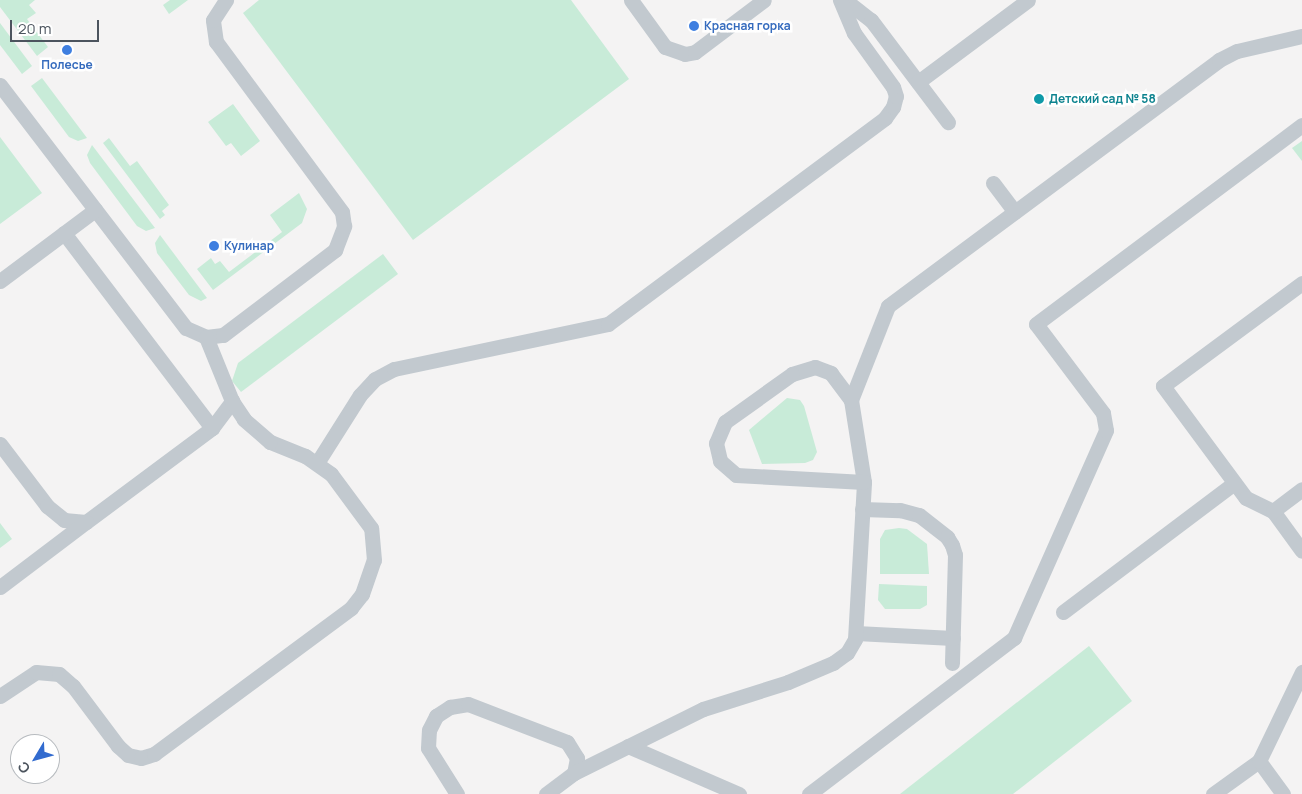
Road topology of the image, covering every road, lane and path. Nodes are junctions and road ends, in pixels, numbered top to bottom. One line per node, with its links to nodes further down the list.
1 (226, 0): 18 (lane)
2 (631, 0): 3 (lane)
3 (764, 0)
4 (840, 0): 23 (lane)
5 (846, 0): 8 (lane)
6 (1028, 0): 8 (lane)
7 (1302, 36): 14 (lane)
8 (918, 82): 10 (lane)
9 (0, 86): 13 (lane)
10 (948, 122)
11 (1302, 125): 44 (lane)
12 (993, 183): 14 (lane)
13 (95, 210): 15 (lane); 18 (lane)
14 (1015, 212): 19 (lane)
15 (64, 233): 16 (lane); 21 (lane)
16 (0, 281)
17 (1302, 283): 25 (lane)
18 (206, 337): 20 (lane)
19 (851, 400): 24 (lane); 24 (lane)
20 (232, 401): 21 (lane); 23 (lane)
21 (212, 428): 29 (lane)
22 (0, 444): 29 (lane)
23 (317, 463): 37 (lane)
24 (864, 482): 27 (lane)
25 (1234, 483): 28 (lane); 32 (lane)
26 (1302, 489): 28 (lane)
27 (862, 509): 33 (lane); 34 (lane)
28 (1273, 511): 30 (lane)
29 (86, 522): 31 (lane)
30 (1302, 551)
31 (0, 587)
32 (1063, 612)
33 (856, 633): 34 (lane); 38 (lane)
34 (953, 638): 35 (lane)
35 (952, 663)
36 (1302, 672): 39 (lane)
37 (0, 696)
38 (628, 746): 40 (lane); 43 (lane)
39 (1259, 760): 45 (lane); 46 (lane)
40 (574, 773): 41 (lane); 42 (lane)
41 (457, 794)
42 (546, 794)
43 (739, 794)
44 (809, 794)
45 (1213, 794)
46 (1283, 794)

